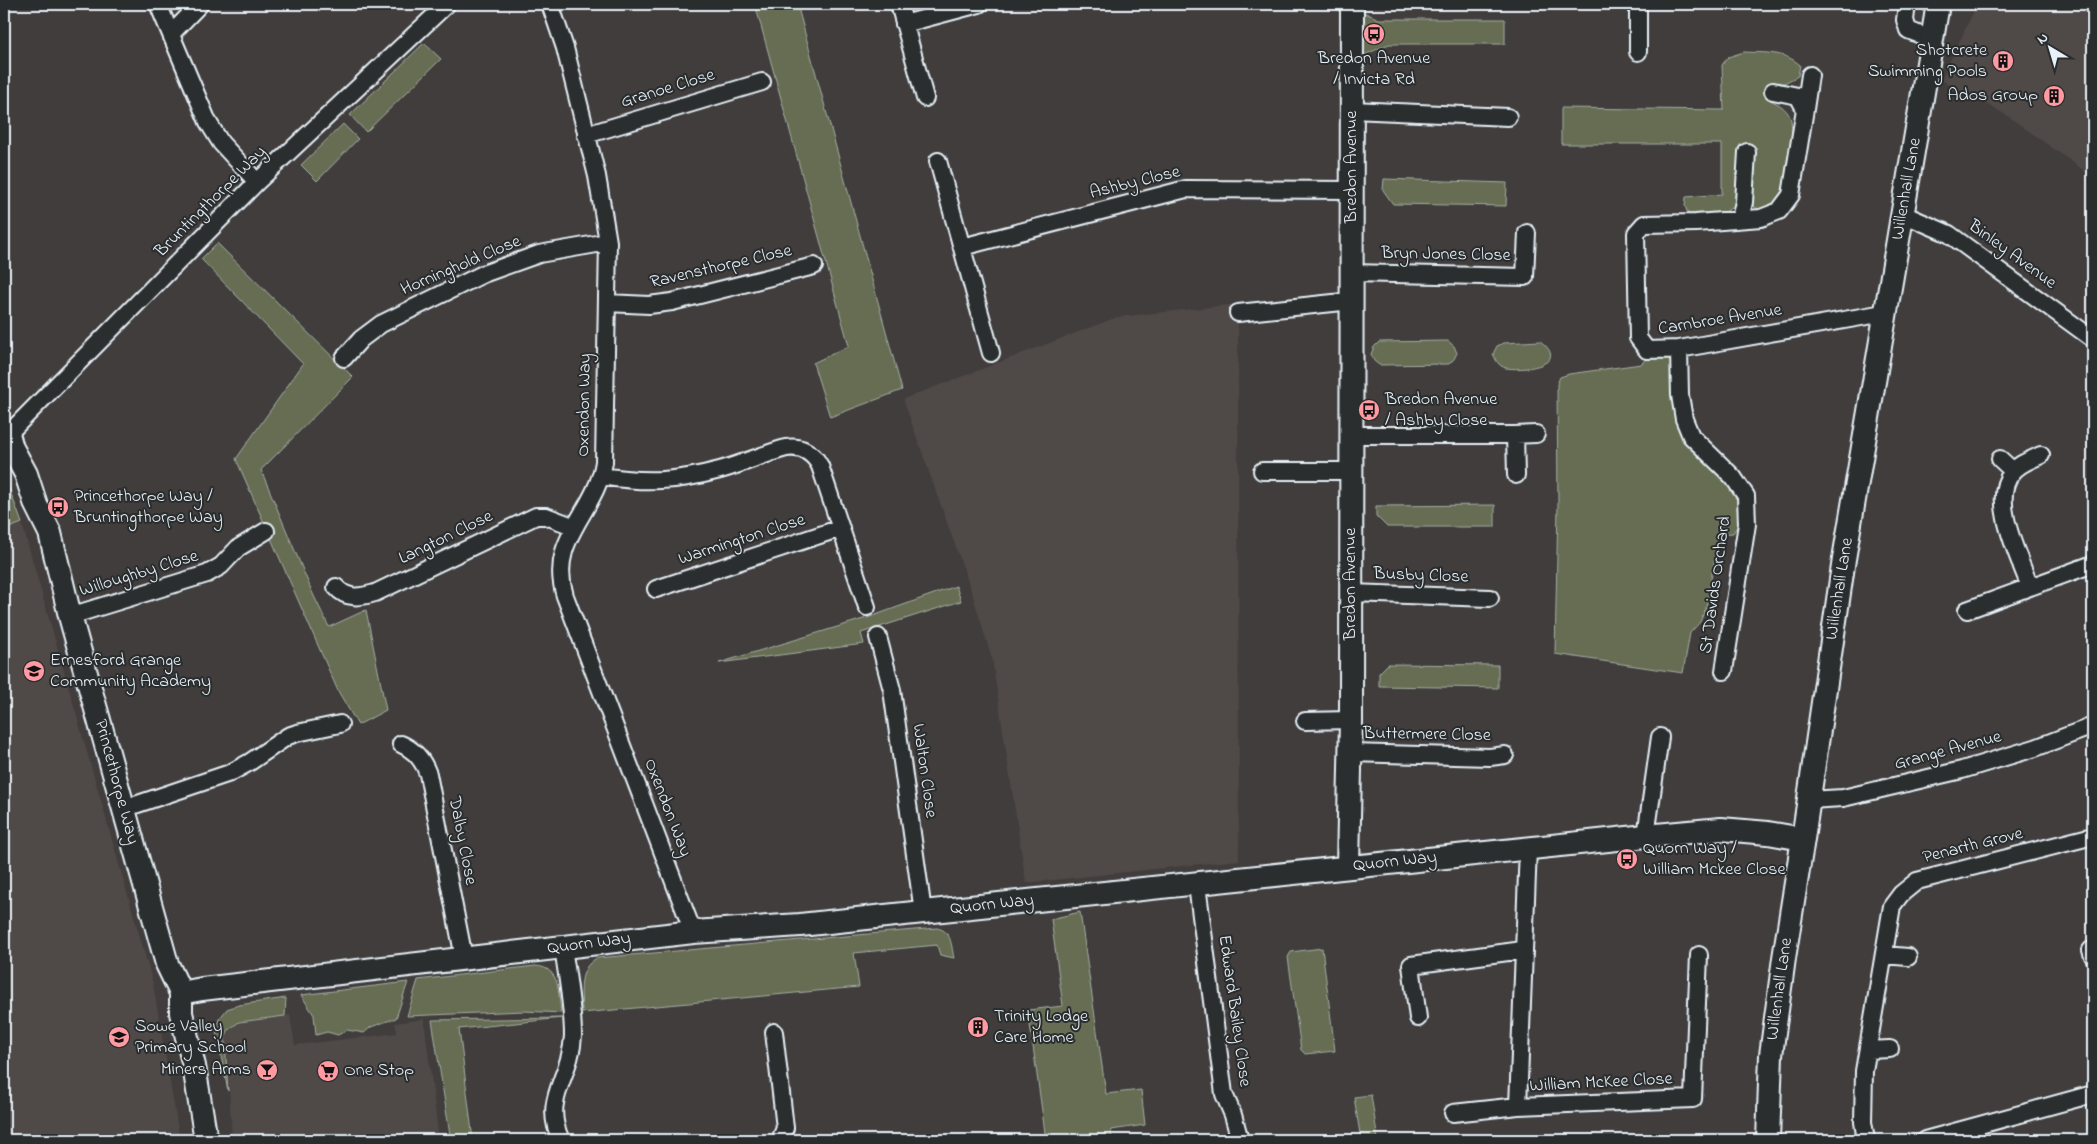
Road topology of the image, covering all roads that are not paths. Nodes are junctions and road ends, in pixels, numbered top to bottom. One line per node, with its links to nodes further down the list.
1 (158, 4): 12 (street)
2 (200, 4): 12 (street)
3 (446, 4): 25 (street, Bruntingthorpe Way)
4 (550, 4): 22 (street, Oxendon Way)
5 (898, 4): 11 (street)
6 (979, 4): 11 (street)
7 (1352, 4): 20 (street, Bredon Avenue)
8 (1638, 4): 14 (street)
9 (1907, 4): 13 (street)
10 (1938, 4): 13 (street, Willenhall Lane)
11 (904, 24): 18 (street)
12 (172, 33): 25 (street)
13 (1933, 40): 27 (street, Willenhall Lane)
14 (1638, 52)
15 (1810, 76): 19 (street, Carnbroe Avenue)
16 (762, 82): 22 (street, Granoe Close)
17 (1773, 92): 19 (street)
18 (925, 98)
19 (1805, 108): 28 (street, Carnbroe Avenue)
20 (1352, 110): 21 (street); 26 (street, Bredon Avenue)
21 (1508, 117)
22 (586, 135): 30 (street, Oxendon Way)
23 (1747, 152): 28 (street)
24 (938, 161): 31 (street)
25 (257, 182): 42 (street, Bruntingthorpe Way)
26 (1352, 190): 31 (street, Ashby Close); 33 (street, Bredon Avenue)
27 (1903, 214): 37 (street, Willenhall Lane); 38 (street, Binley Avenue)
28 (1740, 219): 39 (street, Carnbroe Avenue)
29 (1527, 233): 33 (street, Bryn Jones Close)
30 (608, 242): 35 (street, Oxendon Way); 41 (street, Horninghold Close)
31 (962, 247): 40 (street)
32 (814, 266): 35 (street, Ravensthorpe Close)
33 (1351, 273): 34 (street, Bredon Avenue)
34 (1352, 301): 36 (street); 44 (street, Bredon Avenue)
35 (606, 303): 52 (street, Oxendon Way)
36 (1238, 313)
37 (1884, 313): 39 (street, Carnbroe Avenue); 75 (street, Willenhall Lane)
38 (2093, 339)
39 (1679, 349): 66 (street, St Davids Orchard)
40 (990, 353)
41 (344, 358)
42 (6, 433): 64 (street, Princethorpe Way)
43 (1536, 434): 45 (street)
44 (1351, 435): 45 (street); 49 (street, Bredon Avenue)
45 (1515, 435): 51 (street)
46 (2041, 455): 50 (street)
47 (2000, 459): 50 (street)
48 (1262, 471): 49 (street)
49 (1351, 471): 60 (street, Bredon Avenue)
50 (2014, 471): 58 (street)
51 (1516, 475)
52 (601, 476): 53 (street, Oxendon Way); 54 (street)
53 (575, 527): 57 (street, Langton Close); 84 (street, Oxendon Way)
54 (841, 528): 59 (street, Warmington Close); 62 (street)
55 (266, 531): 64 (street, Willoughby Close)
56 (2093, 564): 58 (street)
57 (336, 587)
58 (2030, 587): 63 (street)
59 (656, 589)
60 (1351, 593): 61 (street, Busby Close); 67 (street, Bredon Avenue)
61 (1490, 598)
62 (867, 607)
63 (1966, 610)
64 (70, 616): 76 (street, Princethorpe Way)
65 (878, 637): 83 (street, Walton Close)
66 (1724, 671)
67 (1351, 720): 68 (street); 73 (street, Bredon Avenue)
68 (1305, 721)
69 (340, 724): 76 (street)
70 (2093, 726): 75 (street, Grange Avenue)
71 (1660, 737): 77 (street)
72 (401, 744): 90 (street, Dalby Close)
73 (1350, 753): 74 (street, Buttermere Close); 81 (street, Bredon Avenue)
74 (1505, 755)
75 (1809, 800): 79 (street, Willenhall Lane)
76 (123, 809): 91 (street, Princethorpe Way)
77 (1646, 836): 79 (street, Quorn Way); 80 (street, Quorn Way)
78 (2093, 836): 88 (street, Penarth Grove)
79 (1803, 840): 103 (street, Willenhall Lane)
80 (1528, 848): 81 (street, Quorn Way); 86 (street, William McKee Close)
81 (1348, 867): 82 (street, Quorn Way)
82 (1196, 885): 83 (street, Quorn Way); 102 (street, Edward Bailey Close)
83 (923, 912): 84 (street, Quorn Way)
84 (693, 932): 85 (street, Quorn Way)
85 (563, 947): 90 (street, Quorn Way); 100 (street)
86 (1523, 950): 92 (street); 97 (street, William McKee Close)
87 (1700, 955): 97 (street, William McKee Close)
88 (1884, 955): 89 (street); 95 (street, Penarth Grove)
89 (1908, 957)
90 (464, 958): 91 (street, Quorn Way)
91 (181, 993): 99 (street, Princethorpe Way)
92 (1418, 1018)
93 (774, 1032): 101 (street)
94 (1890, 1049): 95 (street)
95 (1868, 1050): 104 (street, Penarth Grove)
96 (2093, 1094): 105 (street)
97 (1518, 1106): 98 (street, William McKee Close)
98 (1453, 1113)
99 (206, 1140)
100 (561, 1140)
101 (780, 1140)
102 (1240, 1140)
103 (1768, 1140)
104 (1866, 1140)
105 (1926, 1140)

